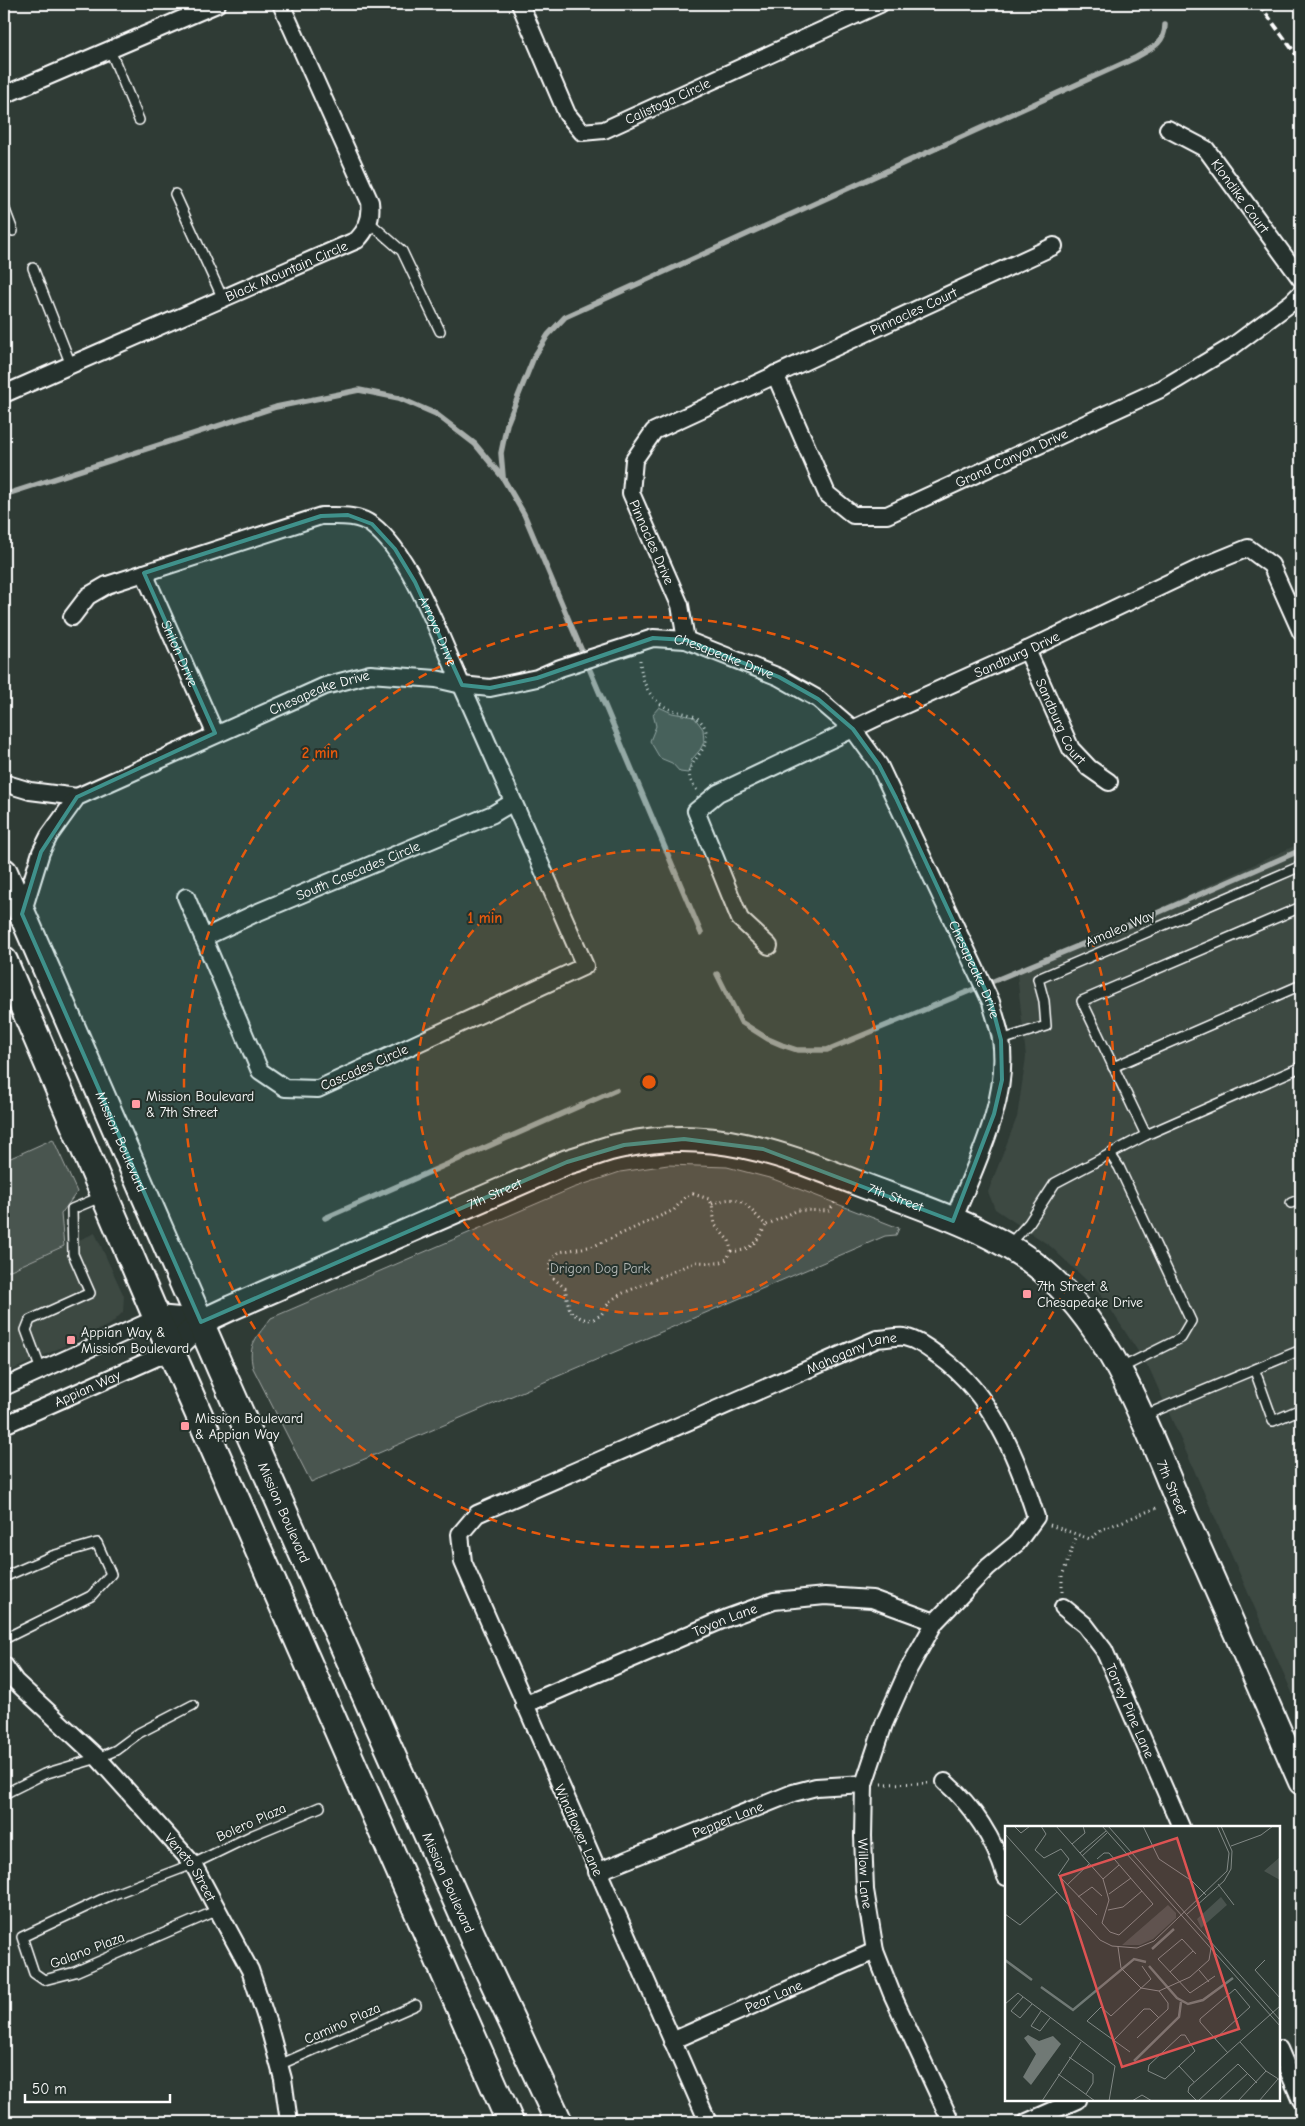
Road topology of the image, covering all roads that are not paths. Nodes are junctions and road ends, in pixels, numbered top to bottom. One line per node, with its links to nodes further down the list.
1 (217, 4): 5 (street)
2 (280, 4): 11 (street)
3 (520, 4): 4 (street, Calistoga Circle)
4 (880, 4)
5 (110, 50): 6 (street); 7 (lane)
6 (4, 95)
7 (139, 120)
8 (1168, 129): 15 (street, Klondike Court)
9 (175, 194): 17 (lane)
10 (4, 207): 12 (lane)
11 (369, 222): 17 (street, Black Mountain Circle); 18 (lane)
12 (14, 231)
13 (1054, 246): 20 (street, Pinnacles Court)
14 (33, 268): 19 (lane)
15 (1301, 278)
16 (1301, 292): 20 (street, Grand Canyon Drive)
17 (223, 299): 19 (street, Black Mountain Circle)
18 (440, 332)
19 (71, 365): 21 (street, Black Mountain Circle)
20 (775, 374): 25 (street, Pinnacles Drive)
21 (4, 394)
22 (144, 573): 23 (street, Arroyo Drive); 27 (street, Arroyo Drive); 29 (street, Shiloh Drive)
23 (72, 617)
24 (1301, 632): 26 (street, Sandburg Drive)
25 (686, 640): 27 (street, Chesapeake Drive); 28 (street, Chesapeake Drive)
26 (1027, 650): 28 (street, Sandburg Drive); 30 (street, Sandburg Court)
27 (462, 685): 29 (street, Chesapeake Drive); 33 (street, Arroyo Drive)
28 (853, 729): 40 (street, Sandburg Drive); 44 (street, Chesapeake Drive)
29 (215, 734): 32 (street, Chesapeake Drive)
30 (1109, 782)
31 (4, 783): 32 (street)
32 (77, 797): 38 (street, Chesapeake Drive)
33 (513, 802): 39 (street, South Cascades Circle); 42 (street, Arroyo Drive)
34 (1301, 866): 44 (lane, Amaleo Way)
35 (4, 872): 38 (main road, Mission Boulevard)
36 (186, 897): 39 (street, Cascades Circle)
37 (1301, 906): 46 (lane)
38 (22, 914): 55 (main road, Mission Boulevard)
39 (203, 938): 42 (street, Cascades Circle)
40 (769, 946)
41 (4, 961): 49 (main road)
42 (585, 966)
43 (1301, 985): 46 (lane)
44 (1001, 1040): 52 (street, Chesapeake Drive)
45 (1301, 1066): 47 (lane)
46 (1113, 1067): 47 (lane)
47 (1146, 1135): 48 (lane)
48 (1110, 1154): 53 (lane); 58 (lane)
49 (104, 1195): 54 (main road); 59 (lane)
50 (1301, 1199): 51 (lane)
51 (1291, 1204)
52 (953, 1220): 53 (street, 7th Street); 55 (street, 7th Street)
53 (1008, 1246): 58 (street, 7th Street)
54 (157, 1318): 55 (street, 7th Street); 57 (main road); 59 (street)
55 (201, 1322): 57 (street, 7th Street); 93 (main road, Mission Boulevard)
56 (1301, 1350): 60 (lane)
57 (171, 1351): 64 (street, Appian Way); 92 (main road)
58 (1119, 1369): 63 (street, 7th Street)
59 (41, 1370): 61 (street)
60 (1255, 1371): 62 (lane); 63 (lane)
61 (4, 1387)
62 (1301, 1408)
63 (1142, 1416): 75 (street, 7th Street)
64 (4, 1424)
65 (460, 1534): 68 (street, Mahogany Lane); 72 (street, Windflower Lane)
66 (4, 1577): 69 (lane)
67 (1063, 1607): 79 (street, Torrey Pine Lane)
68 (935, 1622): 72 (street, Toyon Lane); 76 (street, Willow Lane)
69 (4, 1640)
70 (4, 1665): 73 (street, Veneto Street)
71 (193, 1705): 73 (lane)
72 (524, 1705): 81 (street, Windflower Lane)
73 (98, 1758): 77 (lane); 80 (street, Veneto Street)
74 (945, 1782): 82 (street)
75 (1301, 1782)
76 (864, 1784): 81 (street, Pepper Lane); 84 (street, Willow Lane)
77 (4, 1794)
78 (320, 1807): 80 (lane, Bolero Plaza)
79 (1181, 1826)
80 (193, 1864): 83 (street, Veneto Street); 83 (lane, Galano Plaza)
81 (597, 1872): 86 (street, Windflower Lane)
82 (1005, 1874)
83 (218, 1910): 88 (street, Veneto Street)
84 (875, 1951): 86 (street, Pear Lane); 95 (street, Willow Lane)
85 (416, 2005): 88 (lane, Camino Plaza)
86 (672, 2041): 94 (street, Windflower Lane)
87 (1280, 2051): 89 (street)
88 (279, 2065): 91 (street, Veneto Street)
89 (1301, 2100)
90 (1075, 2101): 96 (street)
91 (290, 2122)
92 (510, 2122)
93 (559, 2122)
94 (708, 2122)
95 (951, 2122)
96 (1027, 2122)

